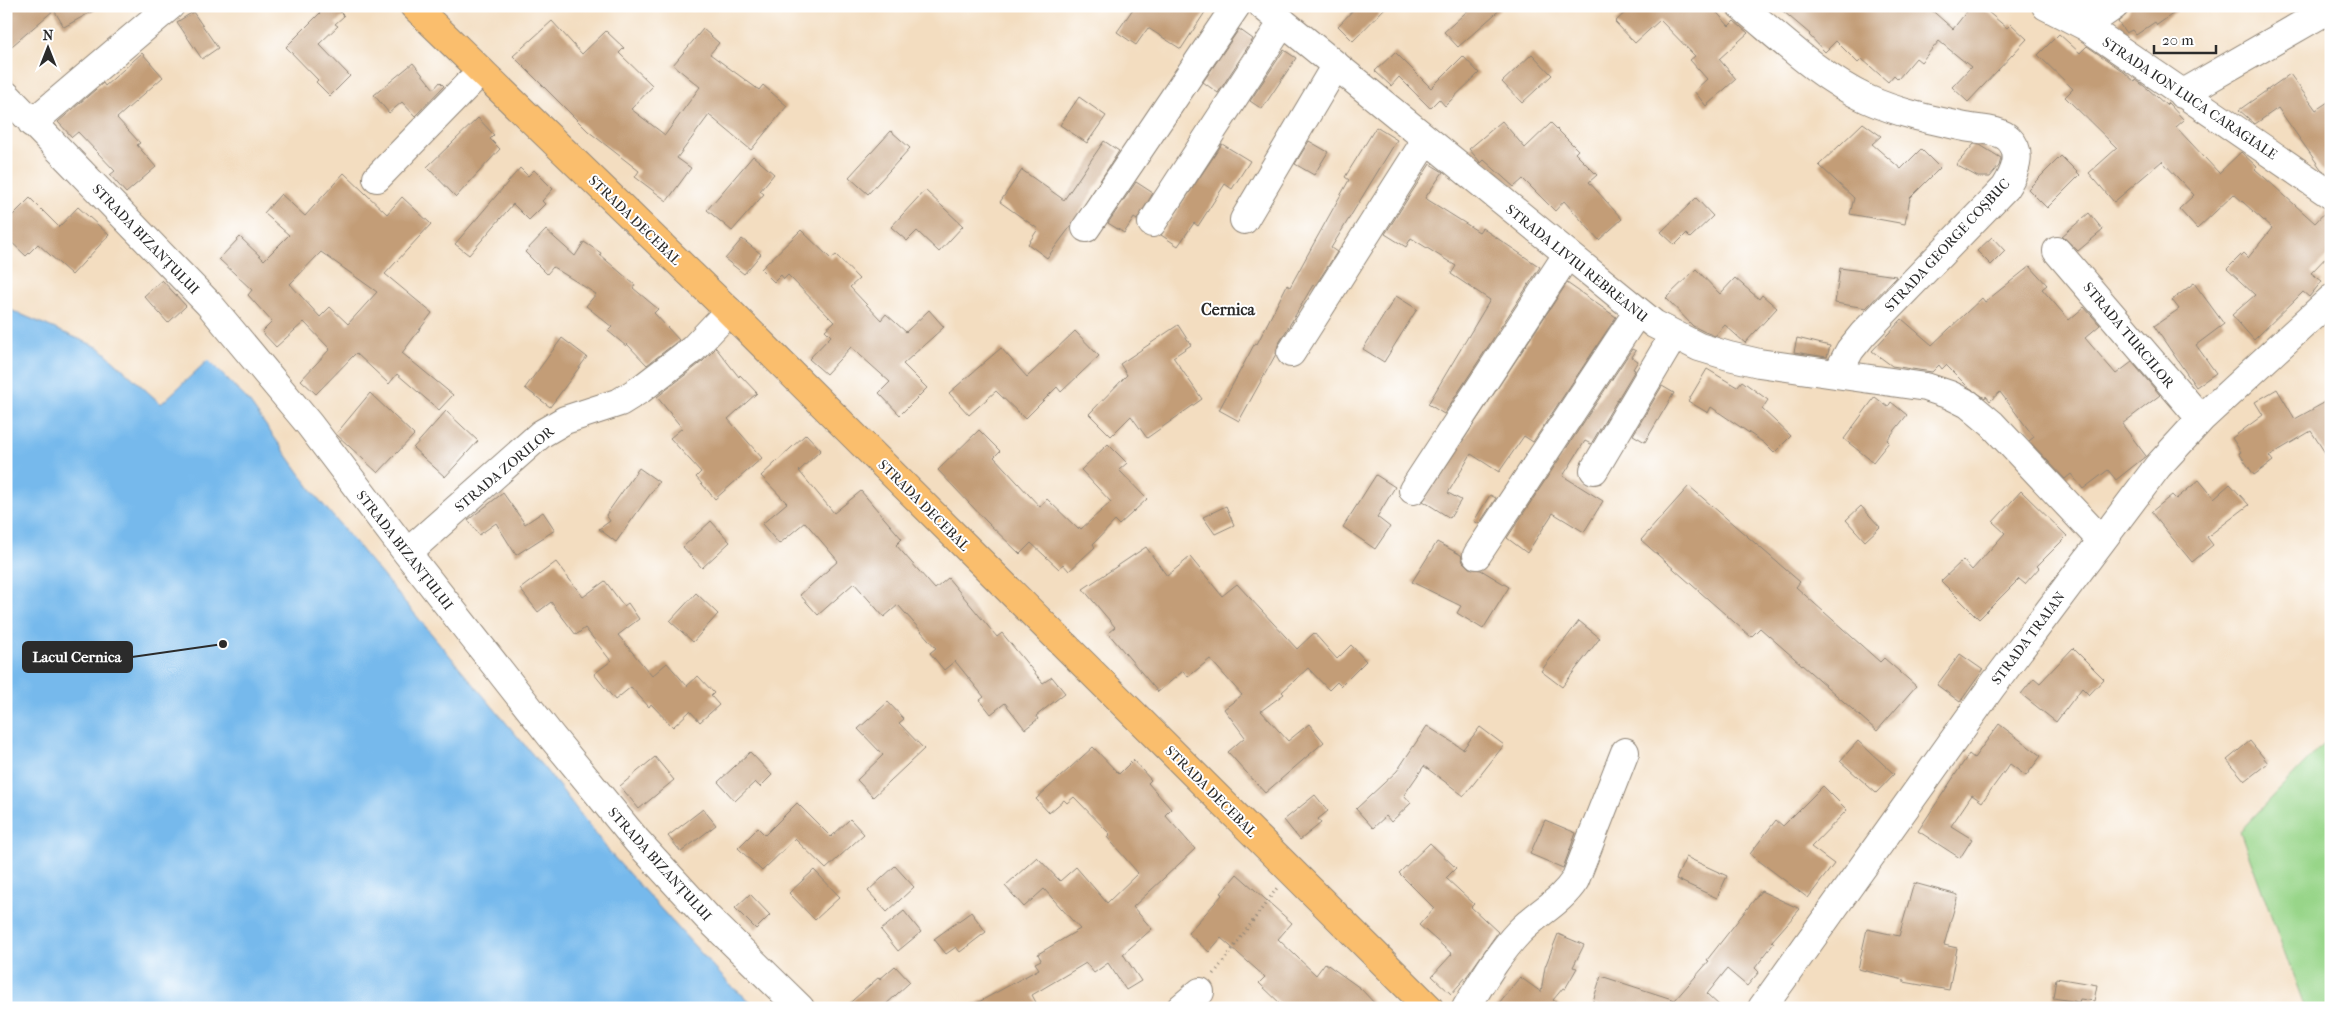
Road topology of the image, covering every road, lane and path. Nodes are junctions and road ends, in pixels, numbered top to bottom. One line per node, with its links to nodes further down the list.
1 (170, 6): 14 (street)
2 (414, 6): 11 (main road, STRADA DECEBAL)
3 (1236, 6): 20 (street)
4 (1741, 6): 28 (street, STRADA GEORGE COȘBUC)
5 (2046, 6): 9 (street, STRADA ION LUCA CARAGIALE)
6 (2114, 6): 9 (street)
7 (2331, 8): 12 (street)
8 (1273, 14): 10 (street, STRADA LIVIU REBREANU); 19 (street)
9 (2085, 26): 12 (street, STRADA ION LUCA CARAGIALE)
10 (1336, 65): 15 (street, STRADA LIVIU REBREANU); 18 (street)
11 (481, 71): 16 (street); 24 (main road, STRADA DECEBAL)
12 (2182, 94): 17 (street, STRADA ION LUCA CARAGIALE)
13 (6, 95): 14 (street, STRADA BIZANȚULUI)
14 (32, 123): 33 (street, STRADA BIZANȚULUI)
15 (1426, 140): 22 (street, STRADA LIVIU REBREANU); 27 (street)
16 (377, 178)
17 (2331, 195)
18 (1244, 220)
19 (1152, 223)
20 (1086, 228)
21 (2057, 251): 29 (street, STRADA TURCILOR)
22 (1567, 255): 25 (street, STRADA LIVIU REBREANU); 31 (street)
23 (2331, 299): 29 (street, STRADA TRAIAN)
24 (729, 311): 33 (street, STRADA ZORILOR); 36 (main road, STRADA DECEBAL)
25 (1637, 313): 26 (street, STRADA LIVIU REBREANU); 34 (street)
26 (1674, 335): 28 (street, STRADA LIVIU REBREANU); 30 (street)
27 (1291, 353)
28 (1836, 374): 32 (street, STRADA LIVIU REBREANU)
29 (2201, 419): 32 (street, STRADA TRAIAN)
30 (1594, 470)
31 (1413, 490)
32 (2101, 540): 41 (street, STRADA TRAIAN)
33 (406, 553): 38 (street, STRADA BIZANȚULUI)
34 (1477, 555)
35 (1625, 752): 40 (street)
36 (1289, 869): 37 (path); 39 (main road, STRADA DECEBAL)
37 (1190, 1000)
38 (800, 1008)
39 (1429, 1008)
40 (1466, 1008)
41 (1762, 1008)

